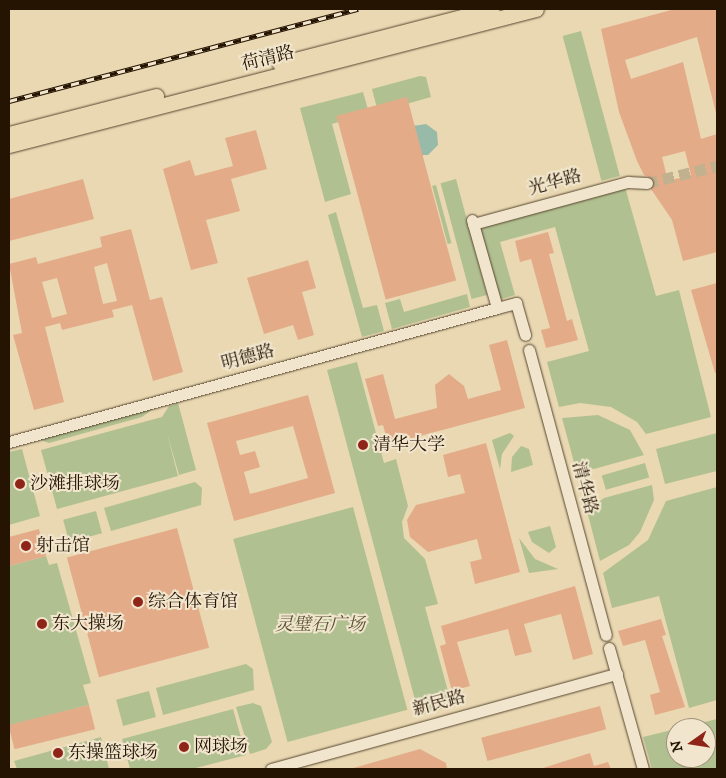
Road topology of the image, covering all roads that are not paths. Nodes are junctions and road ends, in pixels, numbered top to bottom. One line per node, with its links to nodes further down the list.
1 (492, 9): 3 (main road, 荷清路)
2 (536, 9): 4 (main road, 荷清路)
3 (9, 134)
4 (9, 145)
5 (647, 183): 6 (street, 光华路)
6 (497, 308): 7 (street); 9 (street, 明德路)
7 (525, 335)
8 (529, 350): 10 (street, 清华路)
9 (9, 442)
10 (606, 635)
11 (609, 648): 12 (street)
12 (617, 674): 13 (street, 新民路); 14 (street)
13 (270, 769)
14 (643, 769)

